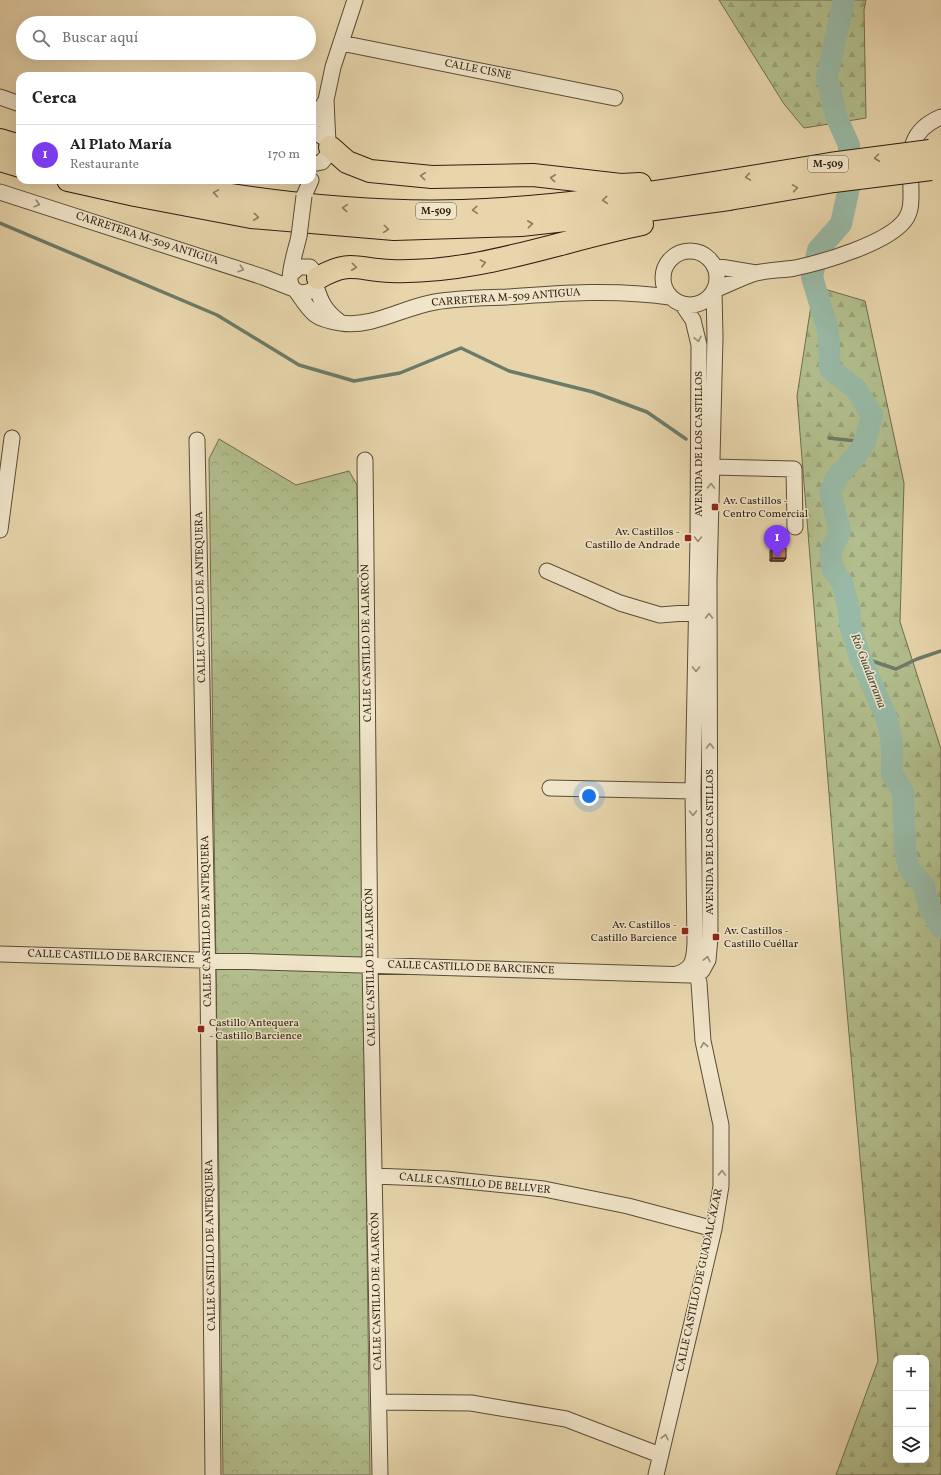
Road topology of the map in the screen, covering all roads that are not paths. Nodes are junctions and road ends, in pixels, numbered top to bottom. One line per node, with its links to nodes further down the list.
1 (355, 0): 2 (street)
2 (341, 43): 4 (street, CALLE CISNE); 5 (street)
3 (0, 96): 6 (street)
4 (614, 98)
5 (326, 100): 7 (street); 12 (street)
6 (16, 102)
7 (316, 117)
8 (941, 117): 26 (street)
9 (316, 135): 12 (street)
10 (0, 140): 11 (highway)
11 (16, 145)
12 (320, 159): 20 (highway, one-way to 12)
13 (936, 159): 21 (highway, M-509, bridge)
14 (0, 160): 15 (highway)
15 (16, 165)
16 (86, 184): 21 (highway, M-509, one-way to 21)
17 (169, 184): 20 (highway, M-509, one-way to 17)
18 (302, 184): 23 (street)
19 (309, 184): 23 (street)
20 (703, 185): 21 (highway, M-509)
21 (728, 190): 28 (highway, one-way to 21)
22 (0, 192): 29 (street, CARRETERA M-509 ANTIGUA, one-way to 29)
23 (304, 196): 24 (street, bridge)
24 (299, 236): 28 (street); 29 (street)
25 (714, 266): 26 (street); 27 (street); 30 (street)
26 (756, 273): 30 (street)
27 (663, 276): 31 (street, CARRETERA M-509 ANTIGUA); 32 (street)
28 (313, 277): 29 (street); 29 (street); 33 (street)
29 (294, 285): 33 (street, CARRETERA M-509 ANTIGUA)
30 (714, 290): 32 (street); 37 (street, AVENIDA DE LOS CASTILLOS)
31 (624, 291): 32 (street, CARRETERA M-509 ANTIGUA); 33 (street, CARRETERA M-509 ANTIGUA)
32 (676, 301): 41 (street, AVENIDA DE LOS CASTILLOS, one-way to 41)
33 (342, 324)
34 (12, 438): 39 (street)
35 (198, 440): 45 (street, CALLE CASTILLO DE ANTEQUERA)
36 (365, 460): 46 (street, CALLE CASTILLO DE ALARCÓN)
37 (712, 467): 38 (street); 47 (street, AVENIDA DE LOS CASTILLOS, one-way to 37)
38 (795, 528)
39 (0, 530)
40 (547, 571): 41 (street)
41 (697, 612): 43 (street, AVENIDA DE LOS CASTILLOS, one-way to 43)
42 (550, 788): 43 (street)
43 (693, 792): 47 (street, AVENIDA DE LOS CASTILLOS, one-way to 47)
44 (0, 954): 45 (street, CALLE CASTILLO DE BARCIENCE)
45 (208, 960): 46 (street, CALLE CASTILLO DE BARCIENCE); 52 (street, CALLE CASTILLO DE ANTEQUERA)
46 (370, 964): 47 (street, CALLE CASTILLO DE BARCIENCE); 48 (street, CALLE CASTILLO DE ALARCÓN)
47 (688, 972): 49 (street, CALLE CASTILLO DE GUADALCÁZAR, one-way to 47)
48 (376, 1176): 49 (street, CALLE CASTILLO DE BELLVER); 50 (street, CALLE CASTILLO DE ALARCÓN)
49 (714, 1229): 51 (street, CALLE CASTILLO DE GUADALCÁZAR, one-way to 49)
50 (379, 1402): 51 (street); 53 (street, CALLE CASTILLO DE ALARCÓN)
51 (660, 1455): 54 (street, CALLE CASTILLO DE GUADALCÁZAR)
52 (213, 1475)
53 (380, 1475)
54 (656, 1475)

